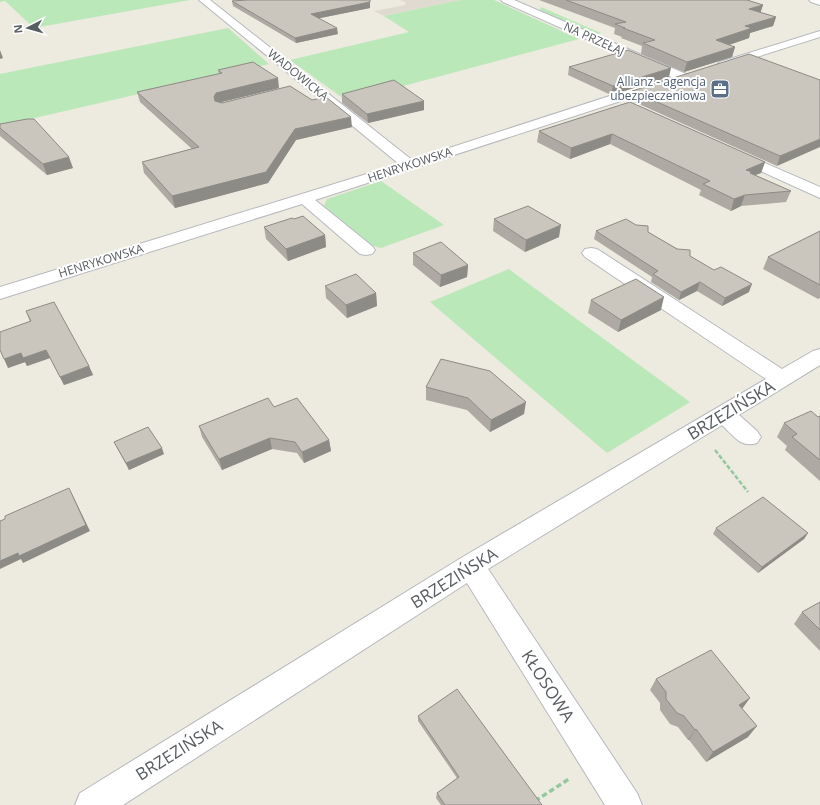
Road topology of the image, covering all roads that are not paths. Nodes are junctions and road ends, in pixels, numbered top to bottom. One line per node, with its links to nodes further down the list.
1 (204, 0): 11 (street, WADOWICKA)
2 (506, 0): 6 (street, NA PRZEŁAJ)
3 (814, 0): 5 (street)
4 (533, 2): 6 (street)
5 (820, 2)
6 (518, 5): 10 (street, NA PRZEŁAJ)
7 (820, 34): 8 (street)
8 (711, 68)
9 (696, 73): 10 (street, HENRYKOWSKA)
10 (682, 77): 13 (street, HENRYKOWSKA)
11 (311, 86): 12 (street); 16 (street, WADOWICKA)
12 (297, 90)
13 (614, 99): 14 (street); 16 (street, HENRYKOWSKA)
14 (628, 106)
15 (728, 151): 17 (street)
16 (410, 165): 18 (street, HENRYKOWSKA)
17 (820, 193)
18 (304, 198): 19 (street); 21 (street, HENRYKOWSKA)
19 (366, 250)
20 (591, 253): 23 (street)
21 (0, 293)
22 (820, 356): 23 (street, BRZEZIŃSKA)
23 (782, 379): 24 (street, BRZEZIŃSKA)
24 (724, 414): 25 (street); 26 (street, BRZEZIŃSKA)
25 (749, 437)
26 (471, 566): 27 (street, BRZEZIŃSKA); 28 (street, KŁOSOWA)
27 (92, 805)
28 (625, 805)

